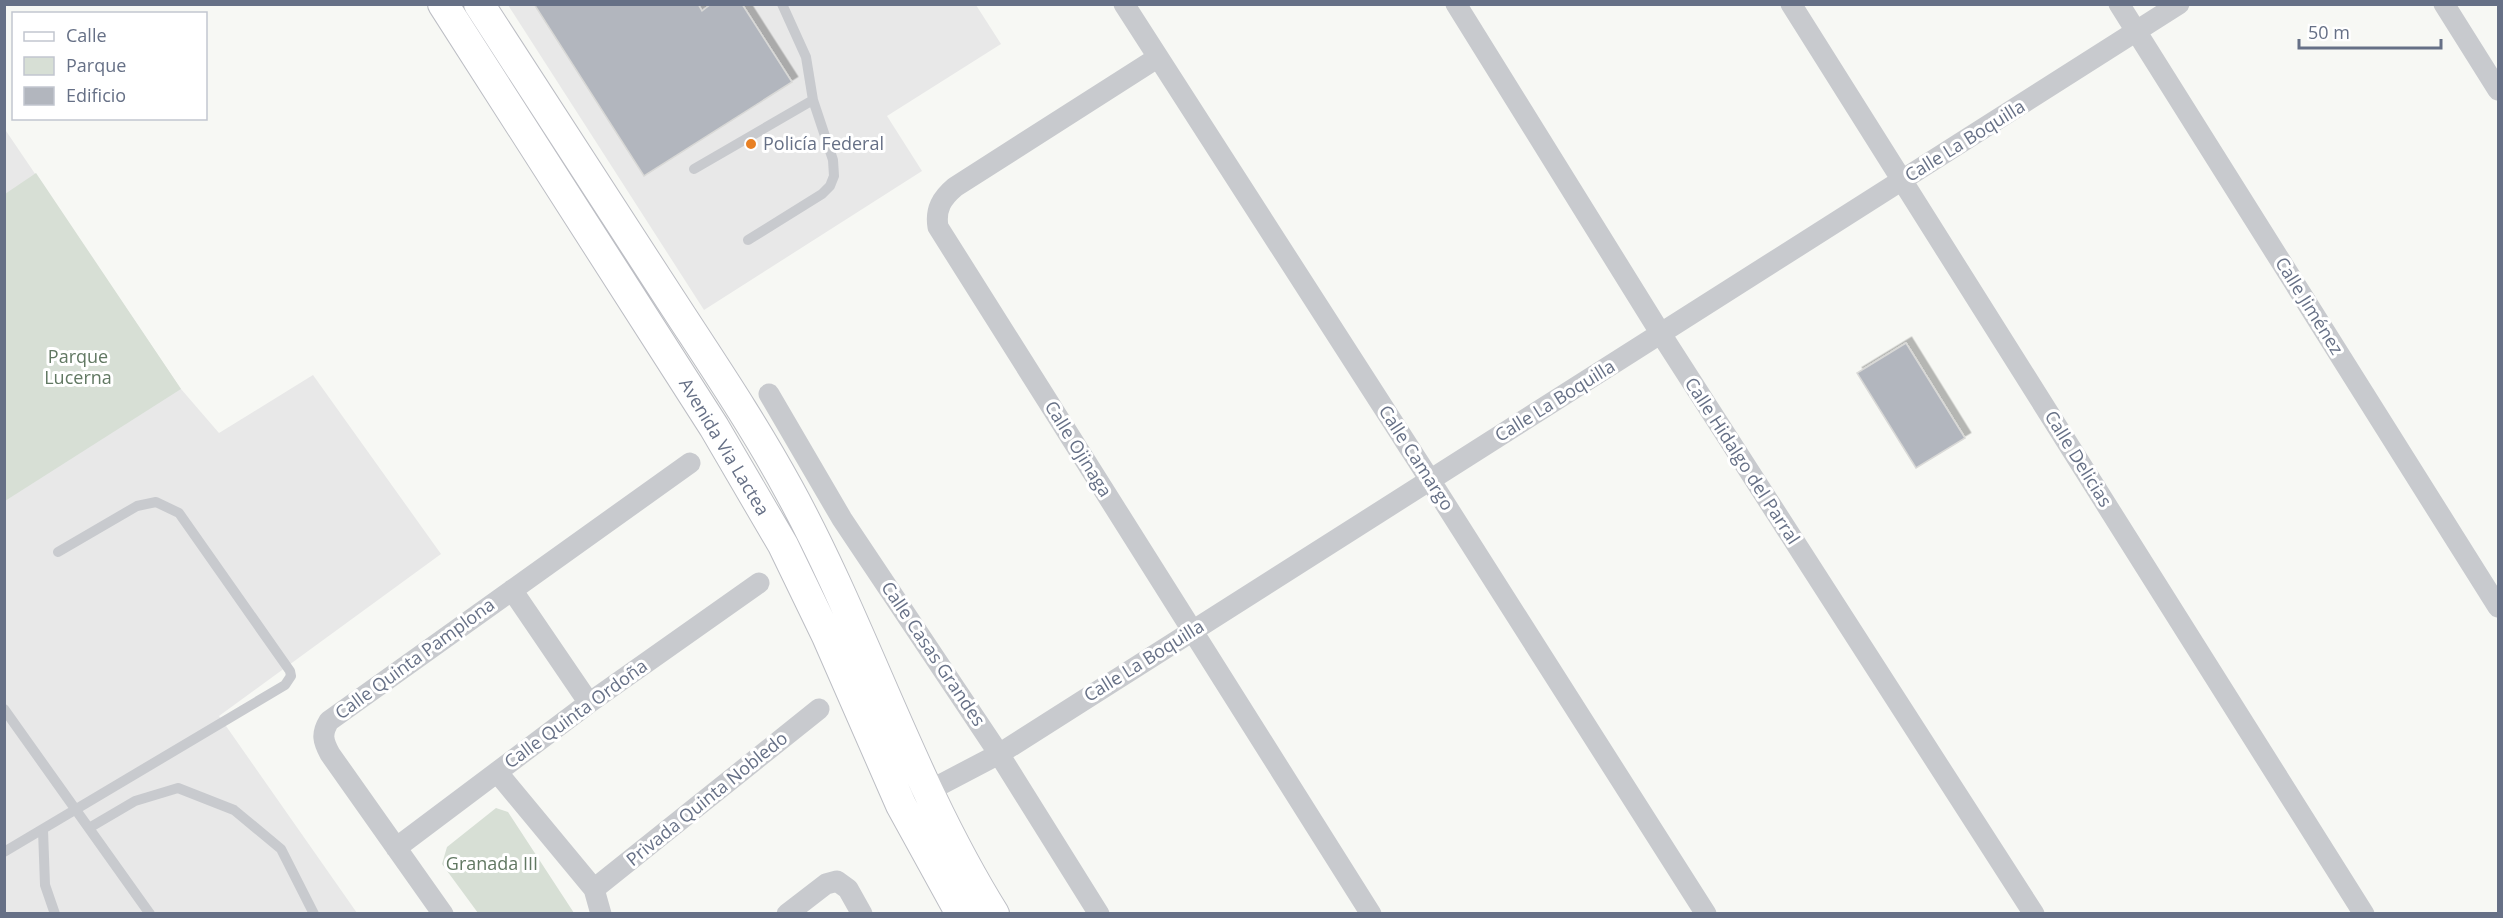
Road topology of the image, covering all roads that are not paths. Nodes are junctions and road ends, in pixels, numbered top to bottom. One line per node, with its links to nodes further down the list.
1 (443, 4): 31 (main road, Avenida Via Lactea)
2 (479, 4): 31 (main road, Avenida Via Lactea)
3 (782, 4): 13 (lane)
4 (1124, 4): 11 (street, Calle Camargo)
5 (1456, 4): 17 (street, Calle Hidalgo del Parral)
6 (1791, 4): 15 (street, Calle Delicias)
7 (2119, 4): 10 (street, Calle Jiménez)
8 (2179, 4): 10 (street, Calle La Boquilla)
9 (2444, 4): 12 (street)
10 (2136, 32): 15 (street, Calle La Boquilla); 24 (street, Calle Jiménez)
11 (1157, 58): 20 (street, Calle Camargo); 25 (street, Calle Ojinaga)
12 (2499, 90)
13 (813, 100): 14 (lane); 16 (lane)
14 (694, 169)
15 (1902, 180): 17 (street, Calle La Boquilla); 51 (street, Calle Delicias)
16 (748, 240)
17 (1661, 334): 20 (street, Calle La Boquilla); 50 (street, Calle Hidalgo del Parral)
18 (769, 394): 29 (street, Calle Casas Grandes)
19 (690, 463): 23 (street, Calle Quinta Pamplona)
20 (1430, 480): 25 (street, Calle La Boquilla); 49 (street, Calle Camargo)
21 (58, 552): 32 (lane)
22 (759, 583): 26 (street, Calle Quinta Ordoña)
23 (512, 590): 26 (street); 35 (street, Calle Quinta Pamplona)
24 (2499, 607)
25 (1193, 631): 29 (street, Calle La Boquilla); 48 (street, Calle Ojinaga)
26 (589, 703): 30 (street, Calle Quinta Ordoña)
27 (4, 709): 32 (lane)
28 (819, 709): 37 (street, Privada Quinta Nobledo)
29 (999, 754): 31 (street, Calle La Boquilla); 47 (street, Calle Casas Grandes)
30 (497, 772): 35 (street, Calle Quinta Ordoña); 37 (street)
31 (914, 799): 45 (main road, Avenida Via Lactea); 46 (main road, Avenida Via Lactea)
32 (76, 810): 33 (lane); 34 (lane)
33 (89, 828): 39 (lane); 40 (lane)
34 (43, 830): 36 (lane); 38 (lane)
35 (396, 848): 41 (street, Calle Quinta Pamplona)
36 (4, 852)
37 (594, 888): 42 (street)
38 (55, 914)
39 (150, 914)
40 (314, 914)
41 (443, 914)
42 (601, 914)
43 (788, 914): 44 (street)
44 (861, 914)
45 (961, 914)
46 (993, 914)
47 (1099, 914)
48 (1371, 914)
49 (1706, 914)
50 (2034, 914)
51 (2364, 914)

